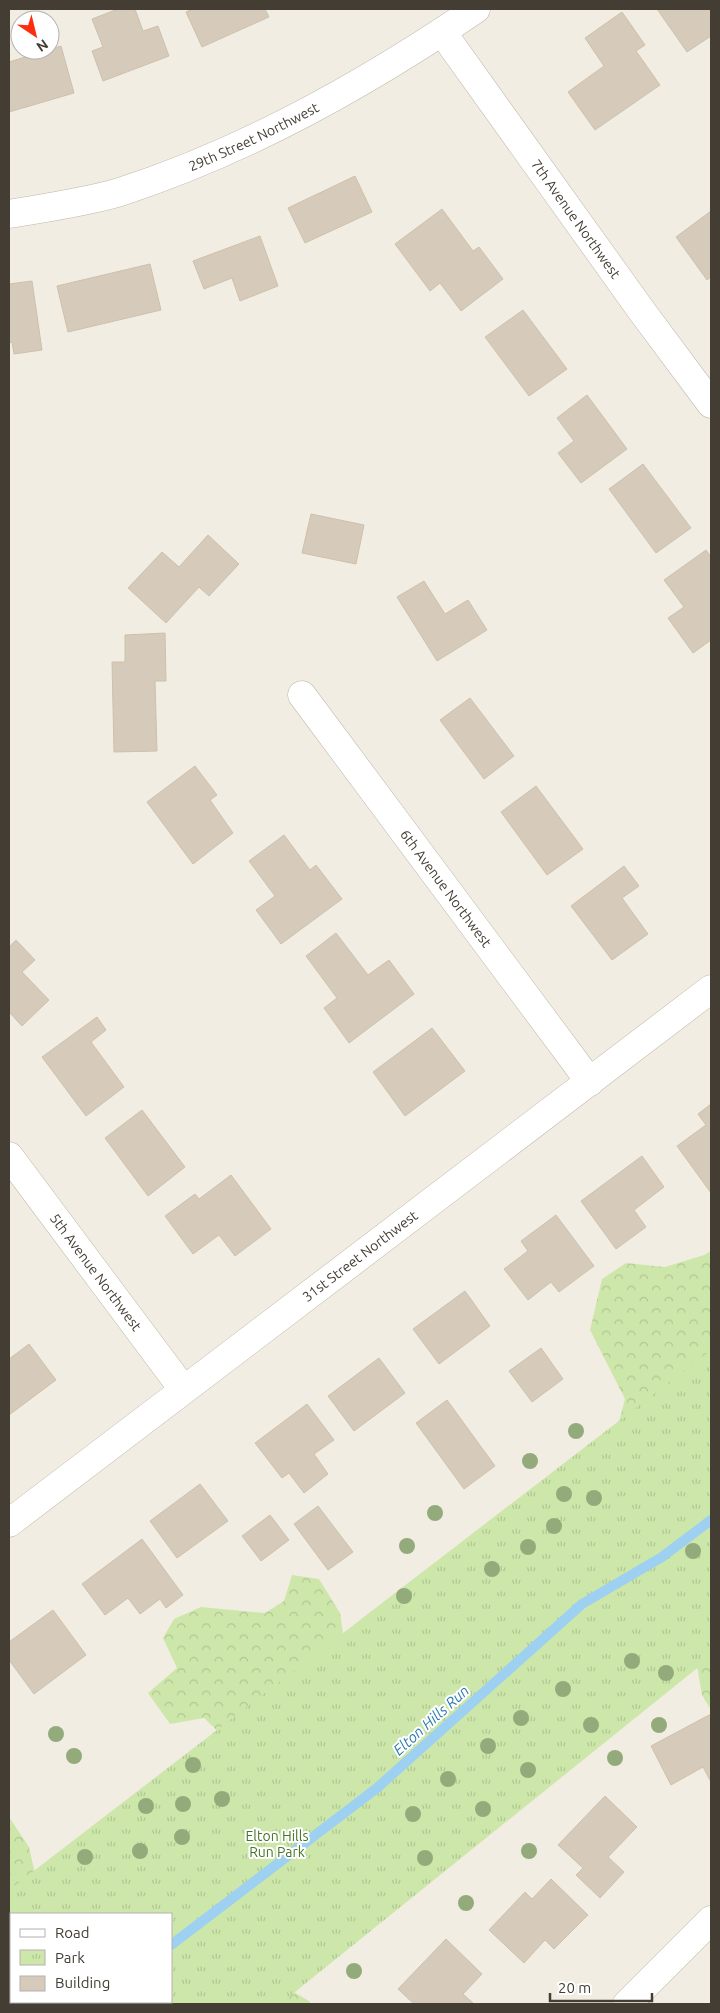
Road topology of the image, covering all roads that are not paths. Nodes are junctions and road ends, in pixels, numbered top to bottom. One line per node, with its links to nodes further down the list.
1 (476, 9): 2 (street, 29th Street Northwest)
2 (442, 32): 3 (street, 29th Street Northwest); 4 (street, 7th Avenue Northwest)
3 (9, 214)
4 (711, 404)
5 (302, 695): 7 (street, 6th Avenue Northwest)
6 (711, 989): 7 (street, 31st Street Northwest)
7 (590, 1082): 9 (street, 31st Street Northwest)
8 (9, 1156): 9 (street, 5th Avenue Northwest)
9 (183, 1389): 10 (street, 31st Street Northwest)
10 (9, 1523)
11 (711, 1920): 12 (street)
12 (627, 2004)

